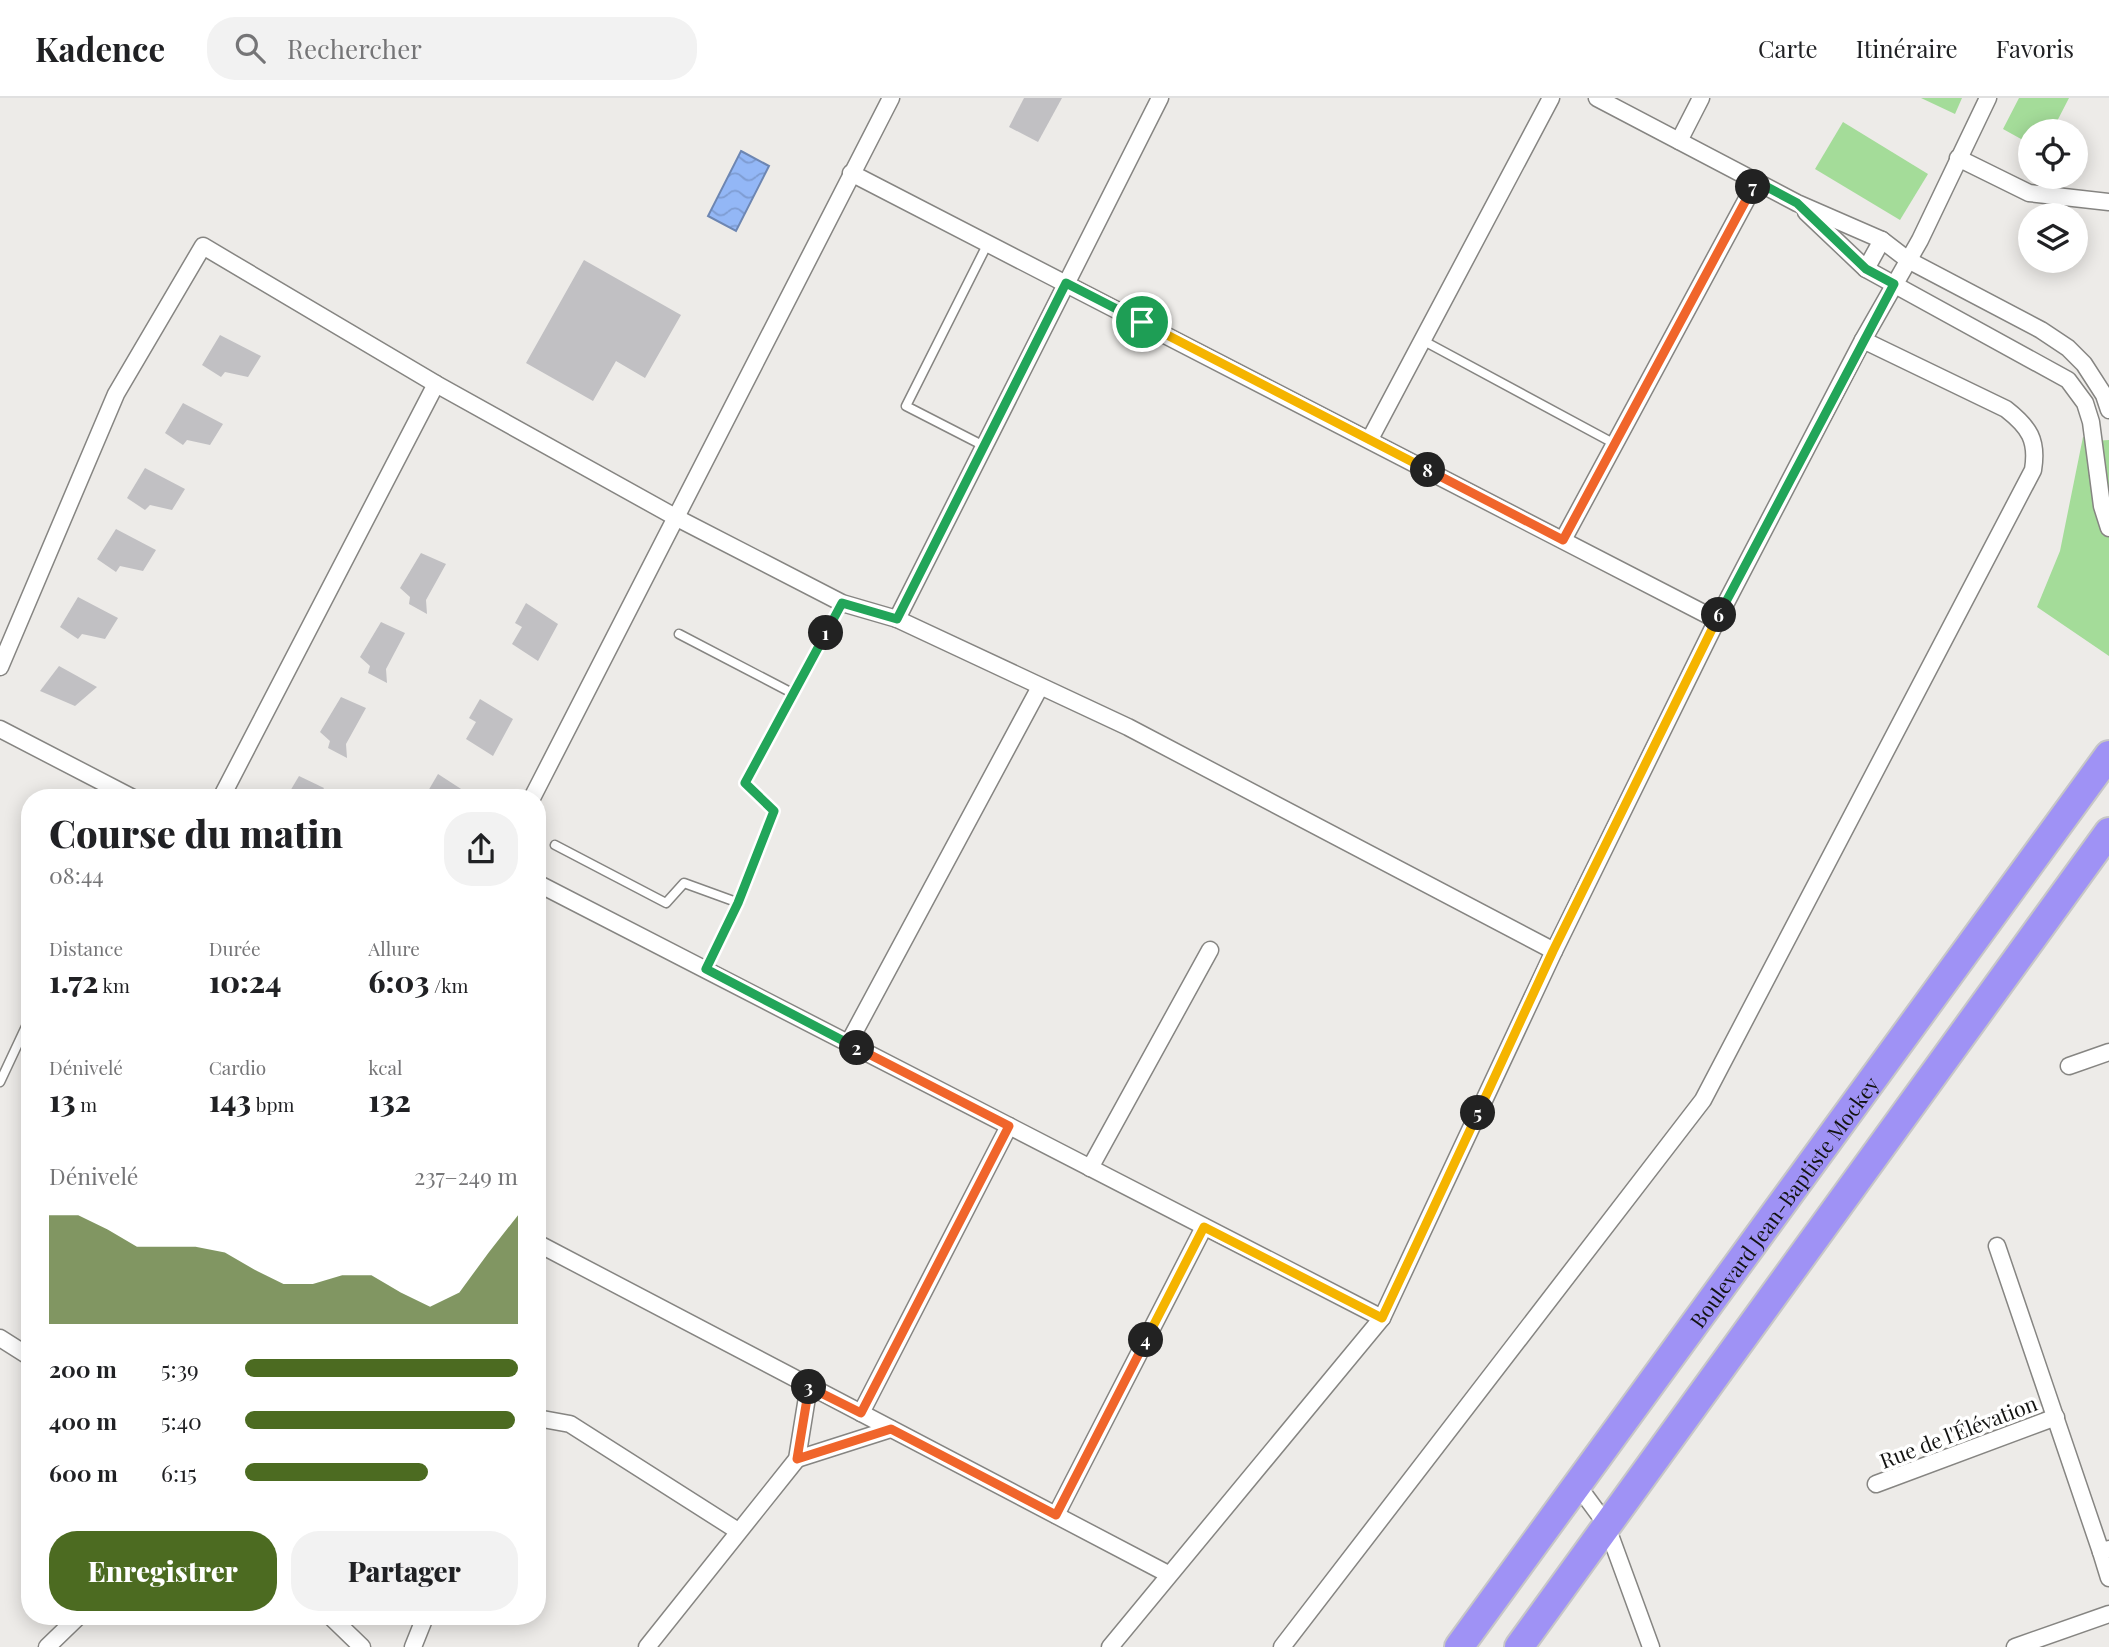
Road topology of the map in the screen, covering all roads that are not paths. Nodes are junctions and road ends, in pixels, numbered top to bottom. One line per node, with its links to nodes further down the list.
1 (891, 98): 9 (street)
2 (1160, 98): 17 (street)
3 (1551, 98): 19 (street)
4 (1597, 98): 7 (street)
5 (1701, 98): 7 (street)
6 (1988, 98): 8 (street)
7 (1679, 141): 10 (street)
8 (1958, 158): 11 (street); 15 (street)
9 (851, 173): 14 (street); 28 (street)
10 (1756, 181): 12 (street); 24 (street)
11 (2109, 202)
12 (1797, 203): 13 (street); 16 (street)
13 (1882, 240): 15 (street); 16 (street)
14 (988, 243): 17 (street); 25 (lane)
15 (1908, 260): 18 (street); 22 (street)
16 (1866, 269): 18 (street)
17 (1066, 283): 23 (street); 25 (street)
18 (1894, 284): 20 (street); 27 (street)
19 (1422, 340): 23 (street); 24 (lane)
20 (1863, 340): 33 (street); 86 (street)
21 (436, 384): 28 (street); 35 (street); 41 (street)
22 (2109, 410)
23 (1370, 439): 30 (street)
24 (1615, 443): 30 (street)
25 (984, 446): 32 (street)
26 (2109, 458): 27 (street)
27 (2101, 479): 29 (street)
28 (677, 518): 31 (street); 42 (street)
29 (2109, 528)
30 (1563, 540): 33 (street)
31 (842, 603): 32 (street); 37 (lane)
32 (897, 619): 36 (street)
33 (1717, 620): 48 (street)
34 (679, 634): 37 (lane)
35 (0, 667)
36 (1040, 687): 48 (street); 51 (street)
37 (793, 694): 46 (lane)
38 (0, 729): 40 (street)
39 (2109, 755): 70 (highway, Boulevard Jean-Baptiste Mockey)
40 (116, 789)
41 (227, 789)
42 (537, 789)
43 (2109, 832): 72 (highway)
44 (555, 845): 46 (lane)
45 (546, 888): 49 (street)
46 (738, 903): 49 (lane)
47 (1210, 950): 56 (street)
48 (1553, 951): 60 (street)
49 (706, 969): 51 (street)
50 (21, 1037): 54 (lane)
51 (849, 1044): 55 (street)
52 (2109, 1052): 53 (street)
53 (2069, 1066)
54 (0, 1082)
55 (1009, 1126): 56 (street); 64 (street)
56 (1090, 1168): 57 (street)
57 (1204, 1227): 60 (street); 71 (street)
58 (1997, 1246): 65 (street)
59 (546, 1248): 63 (street)
60 (1382, 1318): 75 (street)
61 (0, 1338): 62 (street)
62 (21, 1351)
63 (809, 1385): 64 (street); 68 (street)
64 (861, 1413): 67 (street)
65 (2056, 1417): 69 (street, Rue de l'Élévation); 74 (street)
66 (546, 1420): 73 (street)
67 (891, 1429): 68 (street); 71 (street)
68 (797, 1459): 73 (street)
69 (1876, 1484)
70 (1578, 1486): 72 (street); 87 (highway, Boulevard Jean-Baptiste Mockey)
71 (1056, 1515): 75 (street)
72 (1606, 1524): 88 (highway); 89 (street)
73 (738, 1531): 84 (street)
74 (2105, 1551): 76 (street)
75 (1168, 1574): 85 (street)
76 (2109, 1578)
77 (2109, 1614): 90 (street)
78 (70, 1625): 81 (street)
79 (339, 1625): 82 (street)
80 (422, 1625): 83 (street)
81 (47, 1647)
82 (362, 1647)
83 (413, 1647)
84 (647, 1647)
85 (1110, 1647)
86 (1282, 1647)
87 (1459, 1647)
88 (1519, 1647)
89 (1651, 1647)
90 (2015, 1647)

